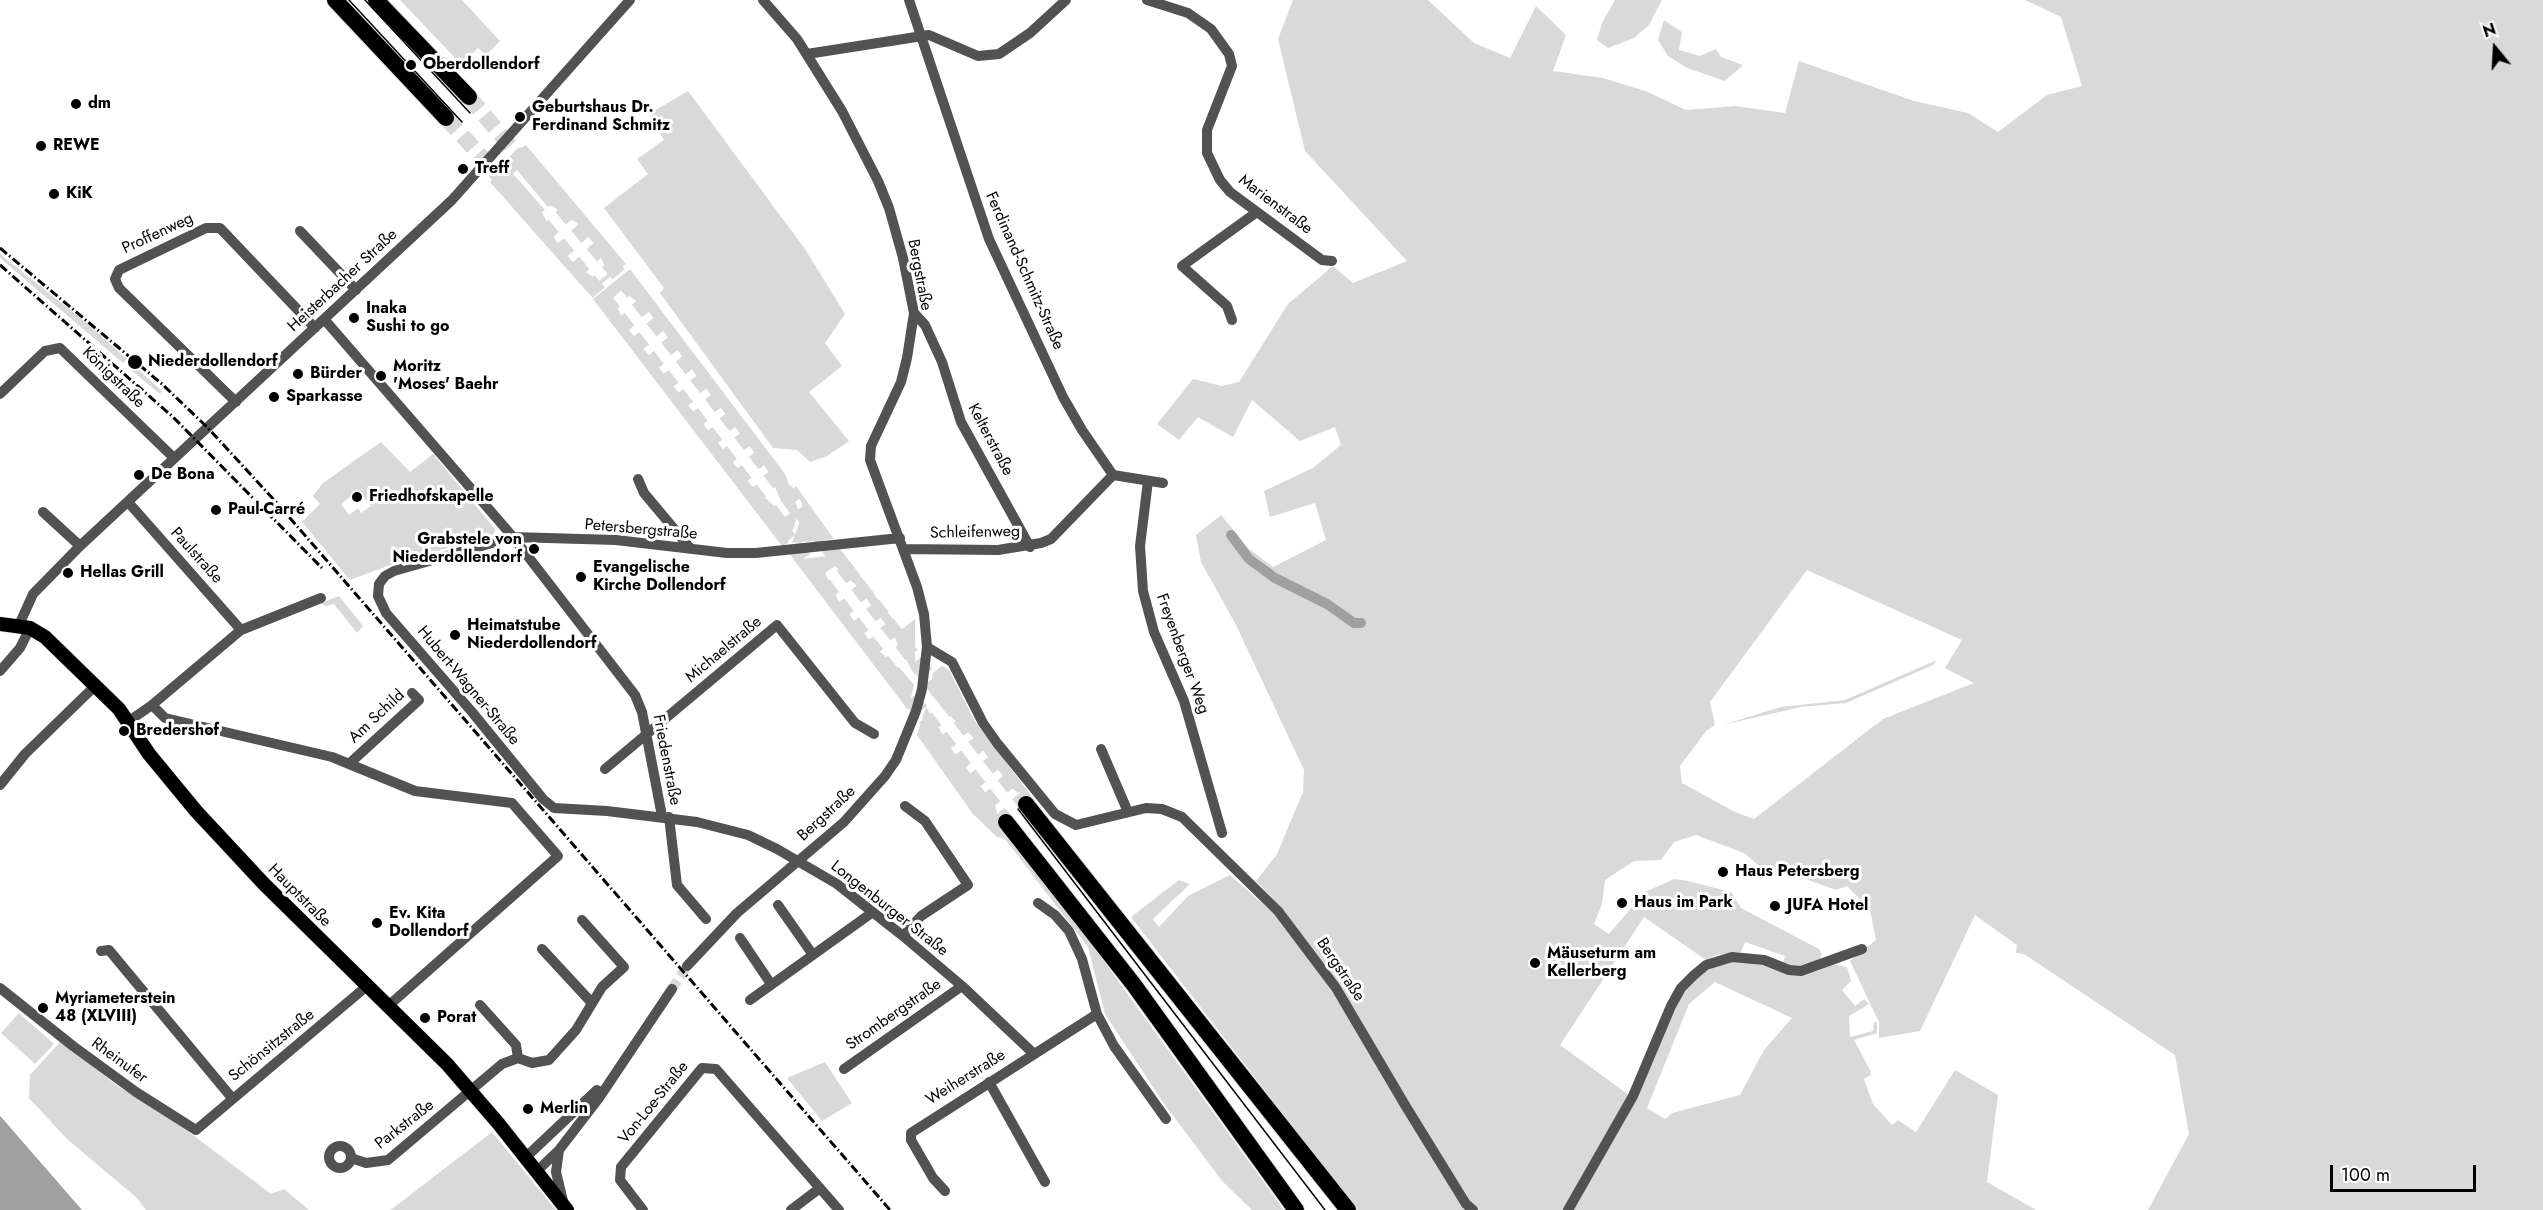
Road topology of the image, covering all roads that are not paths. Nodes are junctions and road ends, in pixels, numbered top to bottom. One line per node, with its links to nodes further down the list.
1 (335, 0): 13 (highway)
2 (376, 0): 12 (highway)
3 (630, 0): 17 (street, Heisterbacher Straße)
4 (763, 0): 10 (street, Bergstraße)
5 (909, 0): 8 (street, Ferdinand-Schmitz-Straße)
6 (1066, 0): 8 (street)
7 (1147, 0): 14 (street, Marienstraße)
8 (924, 37): 9 (street); 25 (street, Ferdinand-Schmitz-Straße)
9 (831, 51): 10 (street); 11 (street)
10 (807, 54): 11 (street, Bergstraße)
11 (815, 68): 18 (street, Bergstraße)
12 (469, 97)
13 (446, 118)
14 (1257, 212): 16 (street, Marienstraße); 20 (street)
15 (300, 231): 17 (street)
16 (1332, 261)
17 (356, 290): 19 (street, Heisterbacher Straße)
18 (914, 313): 32 (street, Bergstraße); 34 (street, Kelterstraße)
19 (324, 319): 21 (street, Heisterbacher Straße); 31 (street, Friedenstraße)
20 (1232, 320)
21 (315, 328): 23 (street, Heisterbacher Straße); 23 (street, Proffenweg)
22 (0, 393): 24 (street, Königstraße)
23 (236, 402): 24 (street, Heisterbacher Straße)
24 (174, 458): 29 (street, Heisterbacher Straße)
25 (1113, 475): 27 (street); 34 (street, Schleifenweg)
26 (638, 479): 35 (street)
27 (1148, 481): 28 (street); 59 (street, Freyenberger Weg)
28 (1163, 483)
29 (128, 502): 33 (street, Heisterbacher Straße); 40 (street, Paulstraße)
30 (43, 512): 33 (street)
31 (513, 537): 35 (street, Petersbergstraße); 36 (street, Petersbergstraße); 48 (street, Friedenstraße)
32 (902, 543): 34 (street, Schleifenweg); 35 (street, Petersbergstraße); 41 (street, Bergstraße)
33 (80, 546): 39 (street, Heisterbacher Straße)
34 (1030, 547)
35 (690, 549)
36 (385, 576): 55 (street, Hubert-Wagner-Straße)
37 (321, 598): 40 (street)
38 (0, 624): 39 (main road)
39 (25, 626): 42 (street, Heisterbacher Straße); 43 (main road, Hauptstraße)
40 (241, 630): 45 (street)
41 (927, 647): 56 (street, Bergstraße); 60 (street, Bergstraße)
42 (0, 671)
43 (95, 686): 46 (main road, Hauptstraße); 52 (street)
44 (412, 693): 50 (street, Am Schild)
45 (152, 705): 46 (street); 50 (street)
46 (129, 721): 74 (main road, Hauptstraße)
47 (874, 734): 48 (street, Michaelstraße)
48 (647, 735): 51 (street, Michaelstraße); 57 (street, Friedenstraße)
49 (1101, 749): 56 (street)
50 (350, 763): 81 (street)
51 (605, 769)
52 (0, 785)
53 (1026, 804): 104 (highway)
54 (905, 806): 66 (street)
55 (554, 808): 57 (street, Longenburger Straße)
56 (1128, 812): 105 (street, Bergstraße)
57 (665, 817): 60 (street, Longenburger Straße); 64 (street)
58 (1006, 822): 103 (highway)
59 (1222, 833)
60 (798, 860): 63 (street, Longenburger Straße); 72 (street, Bergstraße)
61 (1038, 903): 82 (street)
62 (778, 905): 71 (street)
63 (873, 912): 66 (street, Longenburger Straße); 71 (street)
64 (706, 919)
65 (582, 920): 79 (street)
66 (903, 936): 75 (street, Longenburger Straße)
67 (740, 938): 73 (street)
68 (542, 949): 79 (street)
69 (1862, 949): 106 (street)
70 (101, 951): 89 (street)
71 (813, 955): 73 (street)
72 (687, 966)
73 (771, 984): 78 (street)
74 (367, 986): 81 (main road, Hauptstraße); 89 (street, Schönsitzstraße)
75 (962, 986): 83 (street, Longenburger Straße); 85 (street, Strombergstraße)
76 (0, 988): 91 (street, Rheinufer)
77 (672, 989): 86 (street)
78 (750, 999)
79 (591, 1002): 84 (street)
80 (480, 1005): 84 (street)
81 (387, 1006): 88 (main road, Hauptstraße)
82 (1097, 1014): 83 (street, Weiherstraße); 90 (street)
83 (1034, 1053): 87 (street, Weiherstraße)
84 (518, 1058): 88 (street, Parkstraße)
85 (844, 1069)
86 (615, 1074): 92 (street); 94 (street)
87 (989, 1082): 96 (street); 98 (street, Weiherstraße)
88 (471, 1090): 93 (street, Parkstraße); 94 (main road, Hauptstraße)
89 (232, 1098): 91 (street, Schönsitzstraße)
90 (1166, 1119)
91 (196, 1130)
92 (559, 1150): 95 (street); 99 (street)
93 (351, 1158)
94 (525, 1158): 95 (main road, Hauptstraße)
95 (536, 1172): 99 (main road, Hauptstraße)
96 (1046, 1182)
97 (820, 1188): 100 (street, Von-Loe-Straße); 101 (street); 102 (street, Von-Loe-Straße)
98 (945, 1191)
99 (565, 1208)
100 (643, 1210)
101 (791, 1210)
102 (839, 1210)
103 (1296, 1210)
104 (1348, 1210)
105 (1473, 1210)
106 (1568, 1210)

